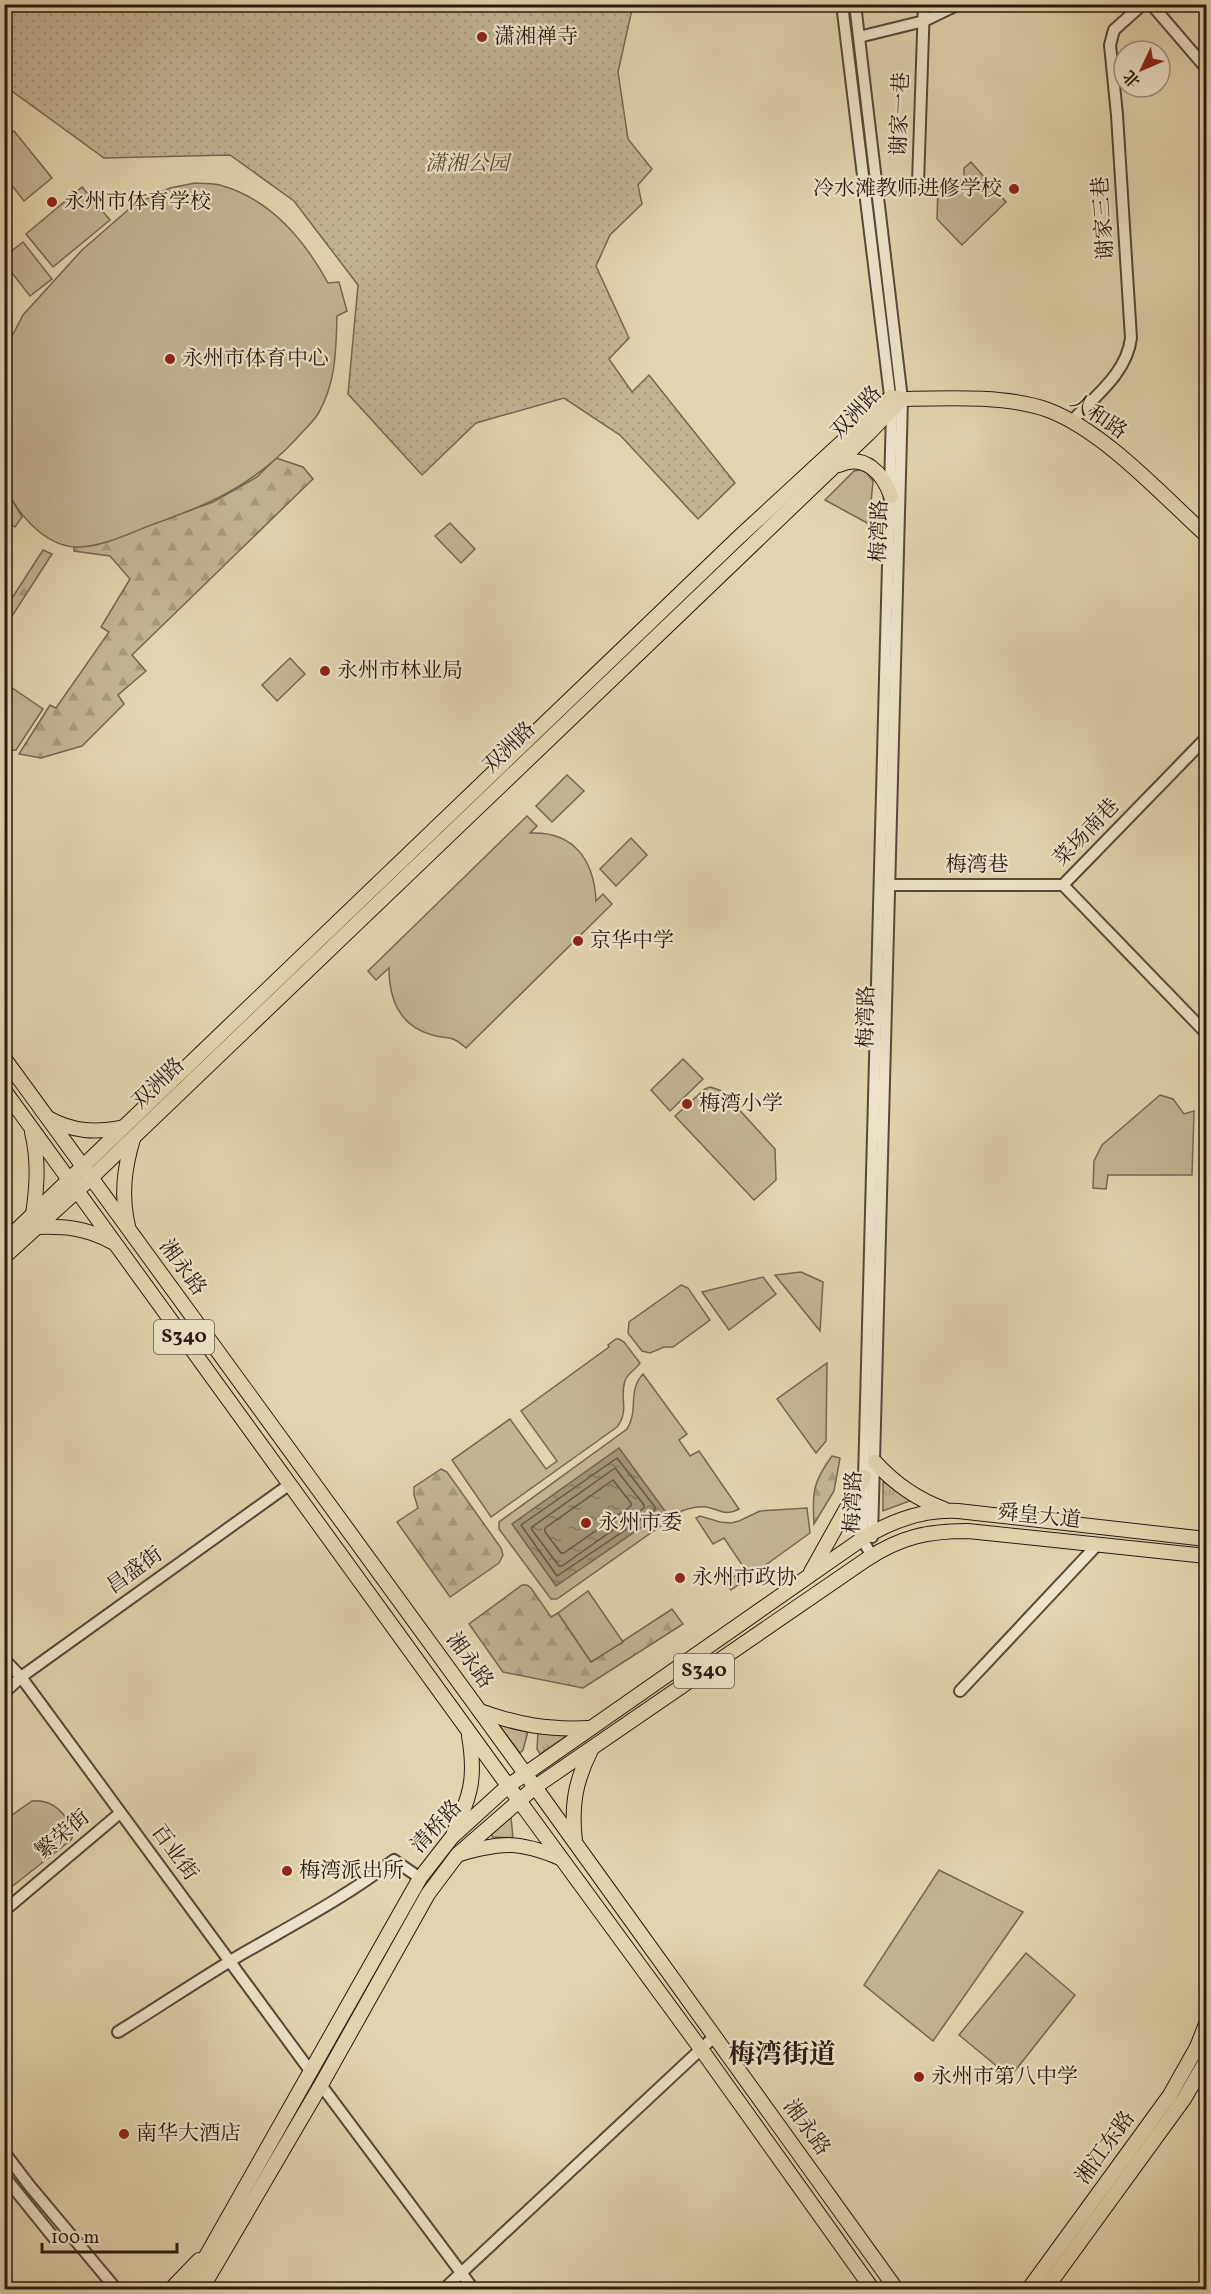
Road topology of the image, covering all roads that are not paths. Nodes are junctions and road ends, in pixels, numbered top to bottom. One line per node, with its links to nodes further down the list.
1 (842, 4): 11 (street, 梅湾路)
2 (855, 4): 8 (street, 梅湾路)
3 (924, 4): 7 (street, 谢家一巷)
4 (959, 4): 7 (street)
5 (1143, 4): 13 (street, 谢家三巷)
6 (1151, 4): 9 (street)
7 (924, 21): 8 (street); 10 (street, 谢家一巷)
8 (859, 37): 10 (street, 梅湾路)
9 (1206, 68)
10 (878, 189): 11 (street, 梅湾路)
11 (896, 398): 12 (main road, 双洲路); 13 (main road, 人和路); 15 (main road, 双洲路); 20 (street, 梅湾路)
12 (892, 412): 14 (main road, 双洲路); 17 (street, 梅湾路)
13 (1072, 421): 18 (main road, 人和路)
14 (834, 467): 16 (main road, 双洲路); 17 (main road)
15 (794, 486): 16 (main road); 25 (main road, 双洲路)
16 (803, 496): 25 (main road, 双洲路)
17 (891, 496): 40 (street, 梅湾路)
18 (1206, 535)
19 (1206, 738): 21 (street, 菜场南巷)
20 (890, 885): 21 (street, 梅湾巷); 40 (street, 梅湾路)
21 (1063, 885): 22 (street, 菜场南巷)
22 (1206, 1033)
23 (4, 1058): 26 (main road, 湘永路 / S340)
24 (4, 1090): 27 (main road, 湘永路 / S340)
25 (166, 1096): 30 (main road, 双洲路)
26 (32, 1097): 27 (main road); 28 (main road, 湘永路 / S340)
27 (18, 1108): 29 (main road, 湘永路 / S340)
28 (46, 1116): 30 (main road); 31 (main road, 湘永路 / S340)
29 (31, 1127): 32 (main road, 湘永路 / S340); 33 (main road)
30 (129, 1132): 31 (main road, 双洲路); 34 (main road)
31 (87, 1173): 32 (main road, 双洲路); 34 (main road, 湘永路 / S340)
32 (74, 1185): 33 (main road, 双洲路); 36 (main road, 湘永路 / S340)
33 (34, 1221): 35 (main road, 双洲路); 36 (main road); 37 (main road, 双洲路)
34 (129, 1231): 38 (main road, 湘永路 / S340)
35 (4, 1242)
36 (117, 1244): 39 (main road, 湘永路 / S340)
37 (4, 1257)
38 (168, 1284): 39 (main road); 53 (main road, 湘永路 / S340)
39 (154, 1295): 41 (main road, 湘永路 / S340)
40 (870, 1470): 42 (main road); 43 (street, 梅湾路); 48 (main road)
41 (290, 1484): 50 (street, 昌盛街); 55 (main road, 湘永路 / S340)
42 (946, 1510): 43 (main road, 舜皇大道 / S340); 44 (main road, 舜皇大道 / S340)
43 (867, 1536): 46 (street, 梅湾路); 48 (main road, 清桥路 / S340)
44 (1206, 1539)
45 (1098, 1544): 46 (main road, 舜皇大道 / S340); 47 (main road, 舜皇大道 / S340); 51 (street)
46 (872, 1556): 56 (main road, 清桥路 / S340)
47 (1206, 1556)
48 (808, 1577): 54 (main road, 清桥路 / S340)
49 (4, 1659): 50 (street, 百业街)
50 (21, 1677): 52 (street, 昌盛街); 61 (street, 百业街)
51 (960, 1691)
52 (4, 1693)
53 (480, 1711): 54 (main road); 57 (main road, 湘永路)
54 (589, 1729): 56 (main road); 57 (main road, 清桥路)
55 (469, 1731): 58 (main road, 湘永路 / S340); 62 (main road)
56 (595, 1747): 59 (main road, 清桥路 / S340); 63 (main road)
57 (525, 1773): 58 (main road, 清桥路); 59 (main road, 湘永路)
58 (508, 1786): 60 (main road, 湘永路 / S340); 62 (main road, 清桥路)
59 (535, 1787): 60 (main road, 清桥路 / S340); 63 (main road, 湘永路)
60 (519, 1800): 64 (main road, 清桥路); 65 (main road, 湘永路)
61 (120, 1813): 67 (street, 繁荣街); 68 (street, 百业街)
62 (452, 1837): 64 (main road); 66 (main road, 清桥路)
63 (576, 1844): 71 (main road, 湘永路)
64 (460, 1851): 65 (main road); 75 (main road, 清桥路)
65 (562, 1859): 72 (main road, 湘永路)
66 (420, 1878): 68 (street); 74 (main road, 清桥路)
67 (4, 1911)
68 (230, 1962): 70 (street); 74 (street, 百业街)
69 (1206, 2024): 91 (main road, 湘江东路)
70 (118, 2032)
71 (715, 2036): 72 (street); 90 (main road, 湘永路)
72 (702, 2049): 80 (street); 89 (main road, 湘永路)
73 (1206, 2061): 92 (main road, 湘江东路)
74 (311, 2072): 79 (main road, 清桥路)
75 (321, 2085): 80 (street); 81 (main road, 清桥路)
76 (7, 2159): 82 (street)
77 (4, 2176): 78 (street)
78 (54, 2238)
79 (207, 2253): 83 (main road); 84 (main road, 清桥路)
80 (462, 2272): 87 (street); 88 (street)
81 (209, 2274): 85 (main road, 清桥路); 86 (main road)
82 (117, 2289)
83 (170, 2289)
84 (187, 2289)
85 (201, 2289)
86 (215, 2289)
87 (442, 2289)
88 (474, 2289)
89 (873, 2289)
90 (897, 2289)
91 (1028, 2289)
92 (1045, 2289)

